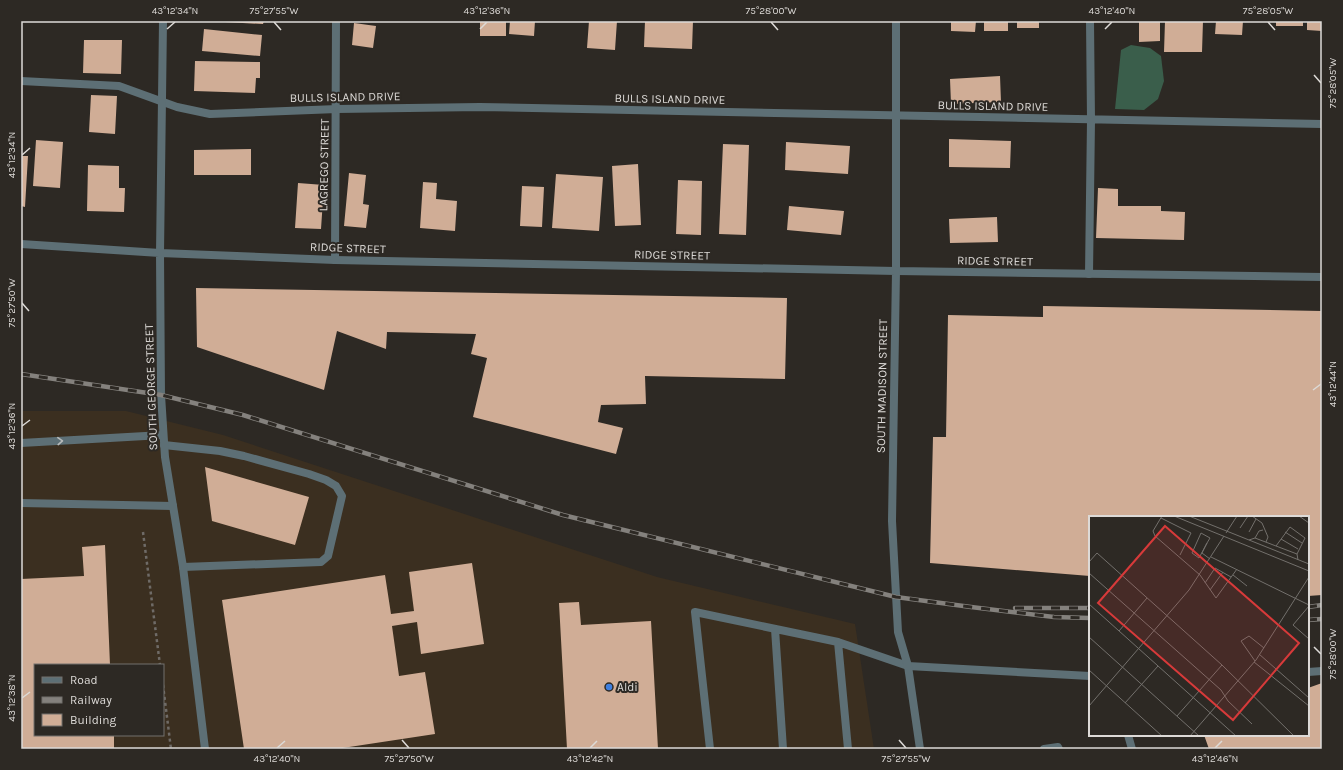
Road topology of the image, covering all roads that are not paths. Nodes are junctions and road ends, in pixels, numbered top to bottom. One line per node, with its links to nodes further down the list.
1 (163, 21): 6 (street, SOUTH GEORGE STREET)
2 (336, 21): 7 (street, LAGREGO STREET)
3 (896, 21): 8 (street, SOUTH MADISON STREET)
4 (1090, 21): 9 (street)
5 (21, 81): 6 (street, BULLS ISLAND DRIVE)
6 (161, 100): 7 (street, BULLS ISLAND DRIVE); 12 (street, SOUTH GEORGE STREET)
7 (337, 109): 8 (street, BULLS ISLAND DRIVE); 13 (street, LAGREGO STREET)
8 (896, 116): 9 (street, BULLS ISLAND DRIVE); 14 (street, SOUTH MADISON STREET)
9 (1091, 120): 10 (street, BULLS ISLAND DRIVE); 15 (street)
10 (1322, 124)
11 (21, 244): 12 (street, RIDGE STREET)
12 (160, 253): 13 (street, RIDGE STREET); 17 (street, SOUTH GEORGE STREET)
13 (335, 260): 14 (street, RIDGE STREET)
14 (896, 271): 15 (street, RIDGE STREET); 25 (street, SOUTH MADISON STREET)
15 (1089, 274): 16 (street, RIDGE STREET)
16 (1322, 278)
17 (163, 435): 18 (street, one-way to 17); 19 (street, SOUTH GEORGE STREET)
18 (21, 443)
19 (164, 445): 21 (street, SOUTH GEORGE STREET); 22 (street)
20 (21, 503): 21 (street)
21 (173, 506): 22 (street, SOUTH GEORGE STREET)
22 (183, 567): 30 (street, SOUTH GEORGE STREET)
23 (775, 629): 24 (street); 31 (street); 32 (street)
24 (838, 642): 25 (street); 33 (street)
25 (908, 666): 28 (street); 34 (street, SOUTH MADISON STREET)
26 (1322, 671): 27 (street)
27 (1309, 672)
28 (1089, 676)
29 (1128, 736): 37 (street)
30 (205, 749)
31 (710, 749)
32 (783, 749)
33 (848, 749)
34 (920, 749)
35 (1044, 749): 36 (street)
36 (1059, 749)
37 (1132, 749)

